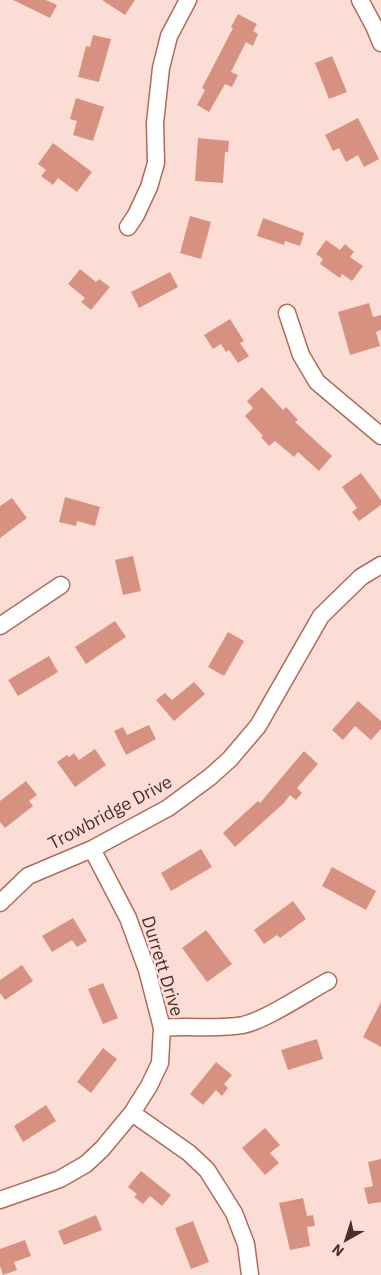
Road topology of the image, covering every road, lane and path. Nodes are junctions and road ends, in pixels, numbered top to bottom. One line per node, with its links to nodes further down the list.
1 (188, 0): 4 (street)
2 (360, 0): 3 (street)
3 (381, 43)
4 (128, 227)
5 (287, 313): 6 (street)
6 (381, 436)
7 (381, 565): 10 (street, Trowbridge Drive)
8 (61, 585): 9 (street)
9 (0, 626)
10 (92, 849): 11 (street, Trowbridge Drive); 13 (street, Durrett Drive)
11 (0, 903)
12 (328, 981): 13 (street)
13 (162, 1028): 14 (street, Durrett Drive)
14 (132, 1113): 15 (street, Durrett Drive); 16 (street)
15 (0, 1200)
16 (250, 1275)

